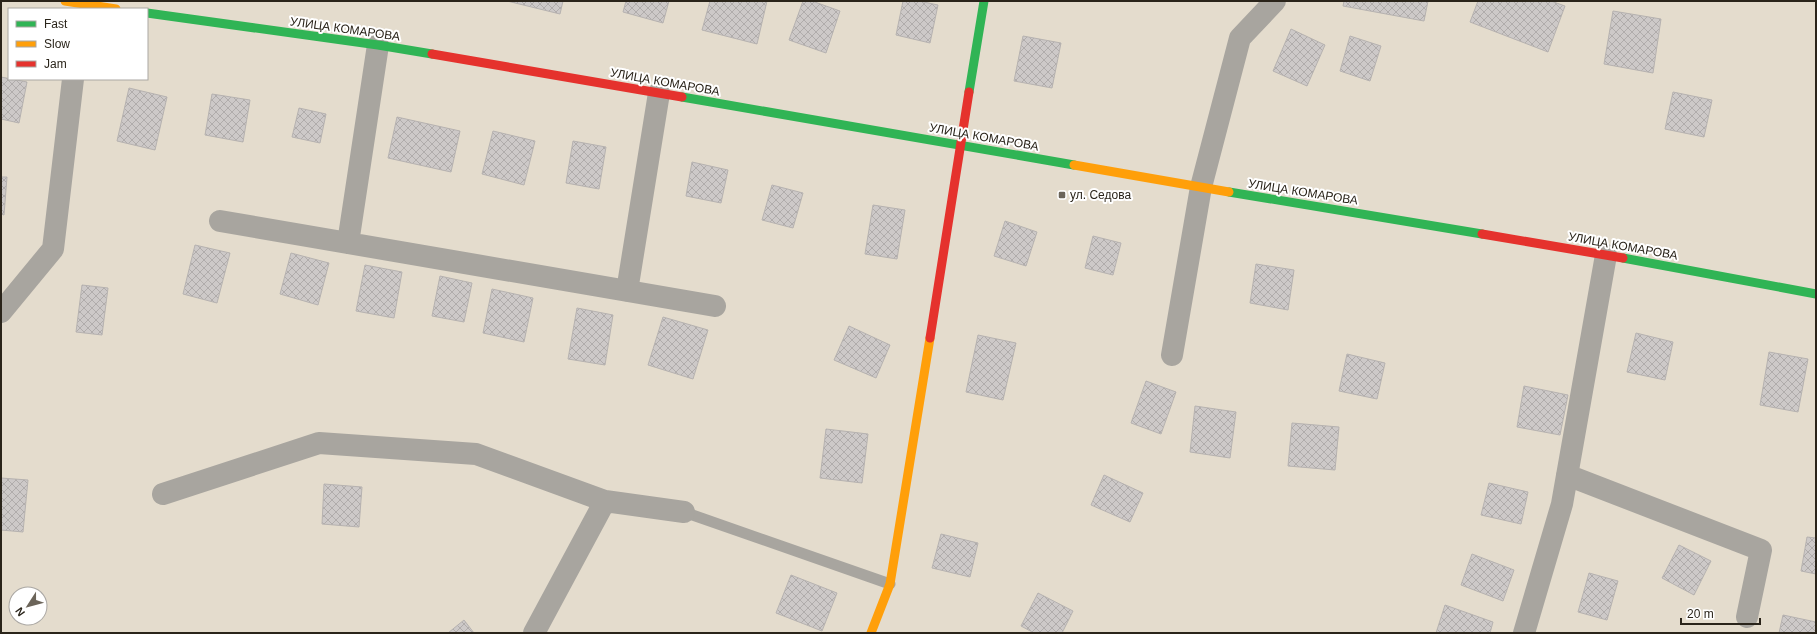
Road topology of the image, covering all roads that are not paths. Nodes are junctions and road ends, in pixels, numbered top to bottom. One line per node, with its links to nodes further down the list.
1 (984, 1): 9 (main road)
2 (1275, 1): 10 (street)
3 (78, 4): 4 (main road)
4 (108, 8)
5 (148, 13): 6 (main road, УЛИЦА КОМАРОВА)
6 (378, 45): 8 (main road, УЛИЦА КОМАРОВА); 12 (street)
7 (74, 80): 17 (street)
8 (659, 93): 9 (main road, УЛИЦА КОМАРОВА); 14 (street)
9 (960, 145): 10 (main road, УЛИЦА КОМАРОВА); 23 (main road)
10 (1201, 187): 13 (main road, УЛИЦА КОМАРОВА); 18 (street)
11 (220, 221): 12 (street)
12 (348, 243): 14 (street)
13 (1606, 255): 15 (main road, УЛИЦА КОМАРОВА); 19 (street)
14 (626, 291): 16 (street)
15 (1816, 294)
16 (715, 306)
17 (1, 312)
18 (1172, 355)
19 (1567, 475): 24 (street); 27 (street)
20 (163, 494): 21 (street)
21 (605, 501): 22 (street); 25 (street)
22 (684, 512): 23 (lane)
23 (890, 584): 26 (main road)
24 (1747, 617)
25 (534, 633)
26 (871, 633)
27 (1524, 633)

